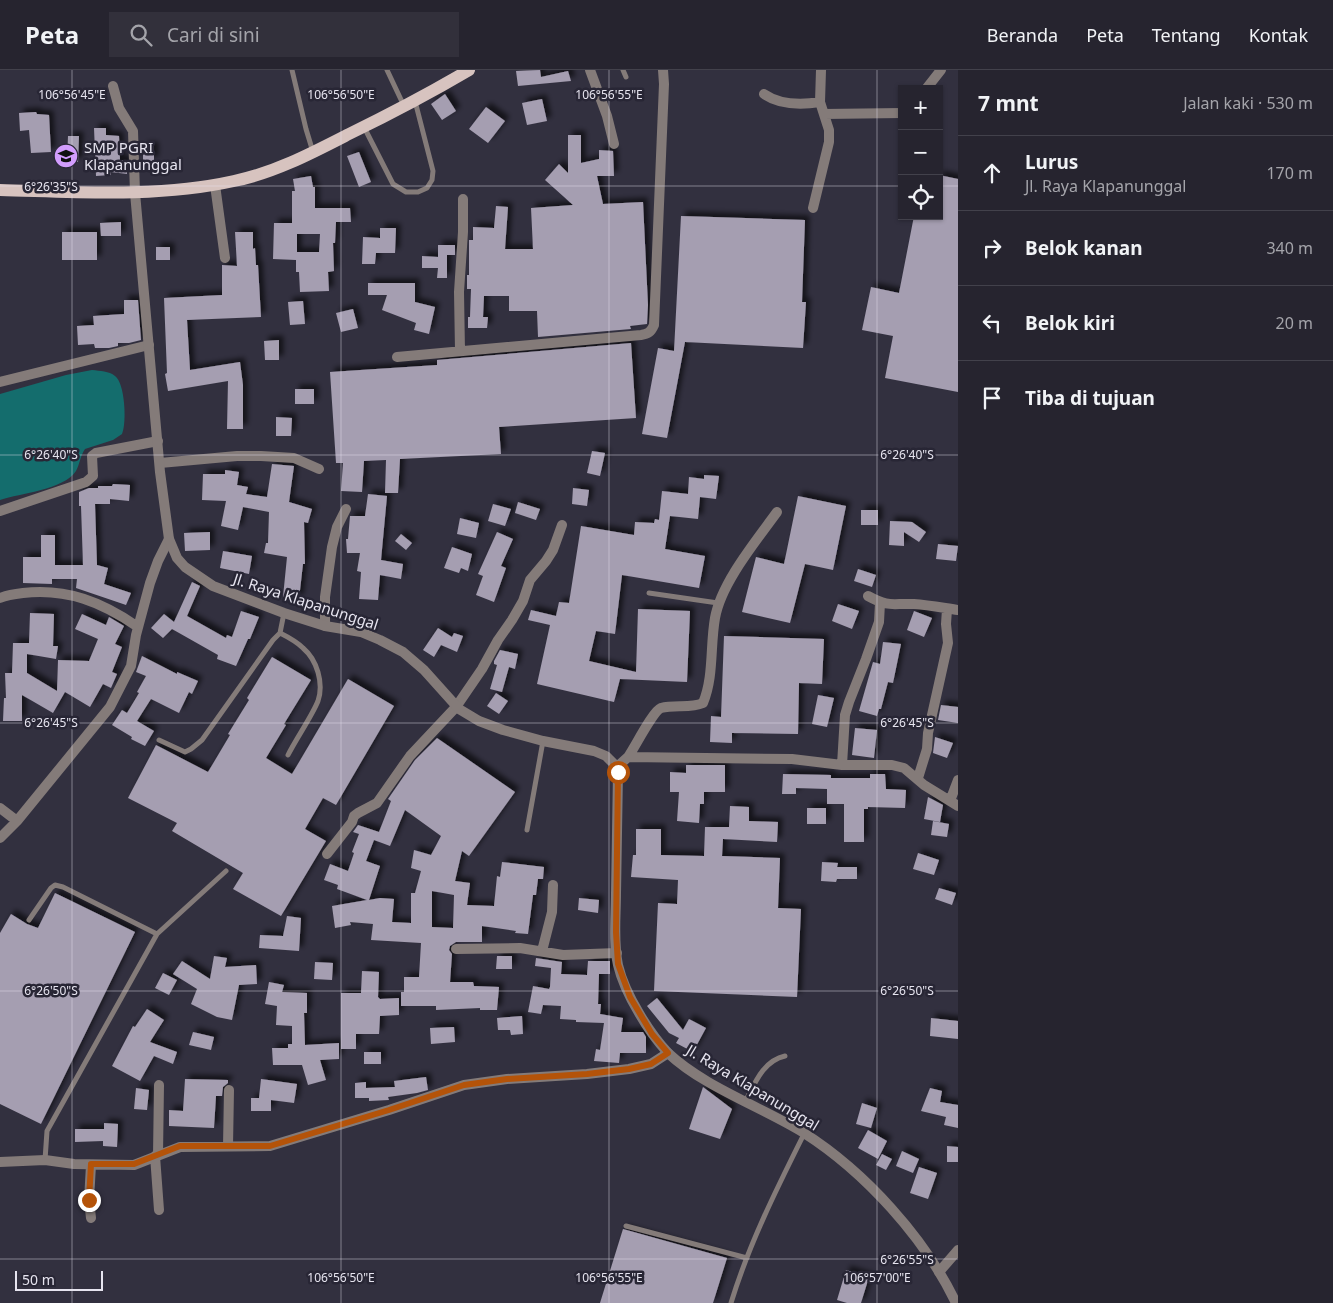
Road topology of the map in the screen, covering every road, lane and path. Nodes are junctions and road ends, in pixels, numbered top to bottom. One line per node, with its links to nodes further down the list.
1 (292, 70): 19 (lane)
2 (387, 70): 14 (lane)
3 (469, 70): 14 (main road)
4 (590, 70): 18 (street)
5 (623, 70): 9 (lane)
6 (663, 70): 27 (street)
7 (821, 70): 13 (street)
8 (940, 70): 10 (street)
9 (626, 77)
10 (929, 85)
11 (113, 86): 22 (street, Jl. Raya Klapanunggal)
12 (764, 94): 13 (street)
13 (820, 102): 16 (street)
14 (410, 104): 17 (main road); 17 (lane)
15 (898, 113): 16 (street)
16 (824, 114): 24 (street)
17 (364, 127): 19 (main road)
18 (614, 144)
19 (314, 152): 20 (main road)
20 (215, 185): 22 (main road); 25 (street)
21 (0, 190): 22 (main road)
22 (135, 193): 26 (street, Jl. Raya Klapanunggal)
23 (463, 200): 27 (street)
24 (813, 208)
25 (225, 258)
26 (150, 345): 29 (street); 30 (street, Jl. Raya Klapanunggal)
27 (460, 351): 28 (street)
28 (398, 357)
29 (0, 382)
30 (158, 441): 31 (street, Jl. Raya Klapanunggal); 34 (street)
31 (160, 463): 32 (street); 37 (street, Jl. Raya Klapanunggal)
32 (319, 469)
33 (346, 509): 46 (street)
34 (0, 511)
35 (777, 512): 42 (street)
36 (562, 526): 49 (street)
37 (169, 539): 45 (street, Jl. Raya Klapanunggal); 47 (street)
38 (649, 593): 42 (lane)
39 (868, 596): 41 (street)
40 (0, 598): 47 (street)
41 (880, 603): 43 (street); 54 (street)
42 (718, 604): 53 (street)
43 (947, 609): 44 (street); 56 (street)
44 (958, 610)
45 (284, 612): 46 (street, Jl. Raya Klapanunggal); 48 (lane)
46 (325, 626): 49 (street, Jl. Raya Klapanunggal)
47 (138, 627): 60 (street)
48 (280, 633): 50 (lane); 52 (lane)
49 (456, 707): 51 (street, Jl. Raya Klapanunggal); 63 (street)
50 (159, 740)
51 (543, 741): 55 (street, Jl. Raya Klapanunggal); 61 (lane)
52 (288, 755)
53 (628, 757): 54 (street); 55 (street)
54 (842, 765): 56 (street)
55 (617, 767): 70 (street, Jl. Raya Klapanunggal)
56 (918, 778): 58 (street)
57 (958, 780): 58 (street)
58 (954, 804)
59 (0, 808): 60 (street)
60 (17, 820): 62 (street)
61 (526, 830)
62 (0, 838)
63 (327, 854)
64 (226, 871): 67 (lane)
65 (553, 885): 69 (street)
66 (29, 920): 67 (lane)
67 (157, 934): 79 (lane)
68 (456, 949): 69 (street)
69 (542, 951): 70 (street)
70 (617, 953): 71 (street, Jl. Raya Klapanunggal)
71 (668, 1053): 75 (street, Jl. Raya Klapanunggal); 77 (street)
72 (785, 1056): 75 (lane)
73 (158, 1085): 78 (street)
74 (229, 1090): 77 (street)
75 (745, 1102): 76 (street, Jl. Raya Klapanunggal)
76 (804, 1133): 86 (lane); 87 (street, Jl. Raya Klapanunggal)
77 (228, 1146): 78 (street)
78 (156, 1156): 81 (street); 82 (street)
79 (45, 1160): 80 (street); 81 (street)
80 (0, 1162)
81 (91, 1164): 83 (street)
82 (159, 1210)
83 (92, 1218)
84 (626, 1226): 86 (lane)
85 (958, 1250): 87 (street)
86 (747, 1258): 89 (lane)
87 (939, 1272): 88 (street, Jl. Raya Klapanunggal)
88 (953, 1299)
89 (732, 1303)

